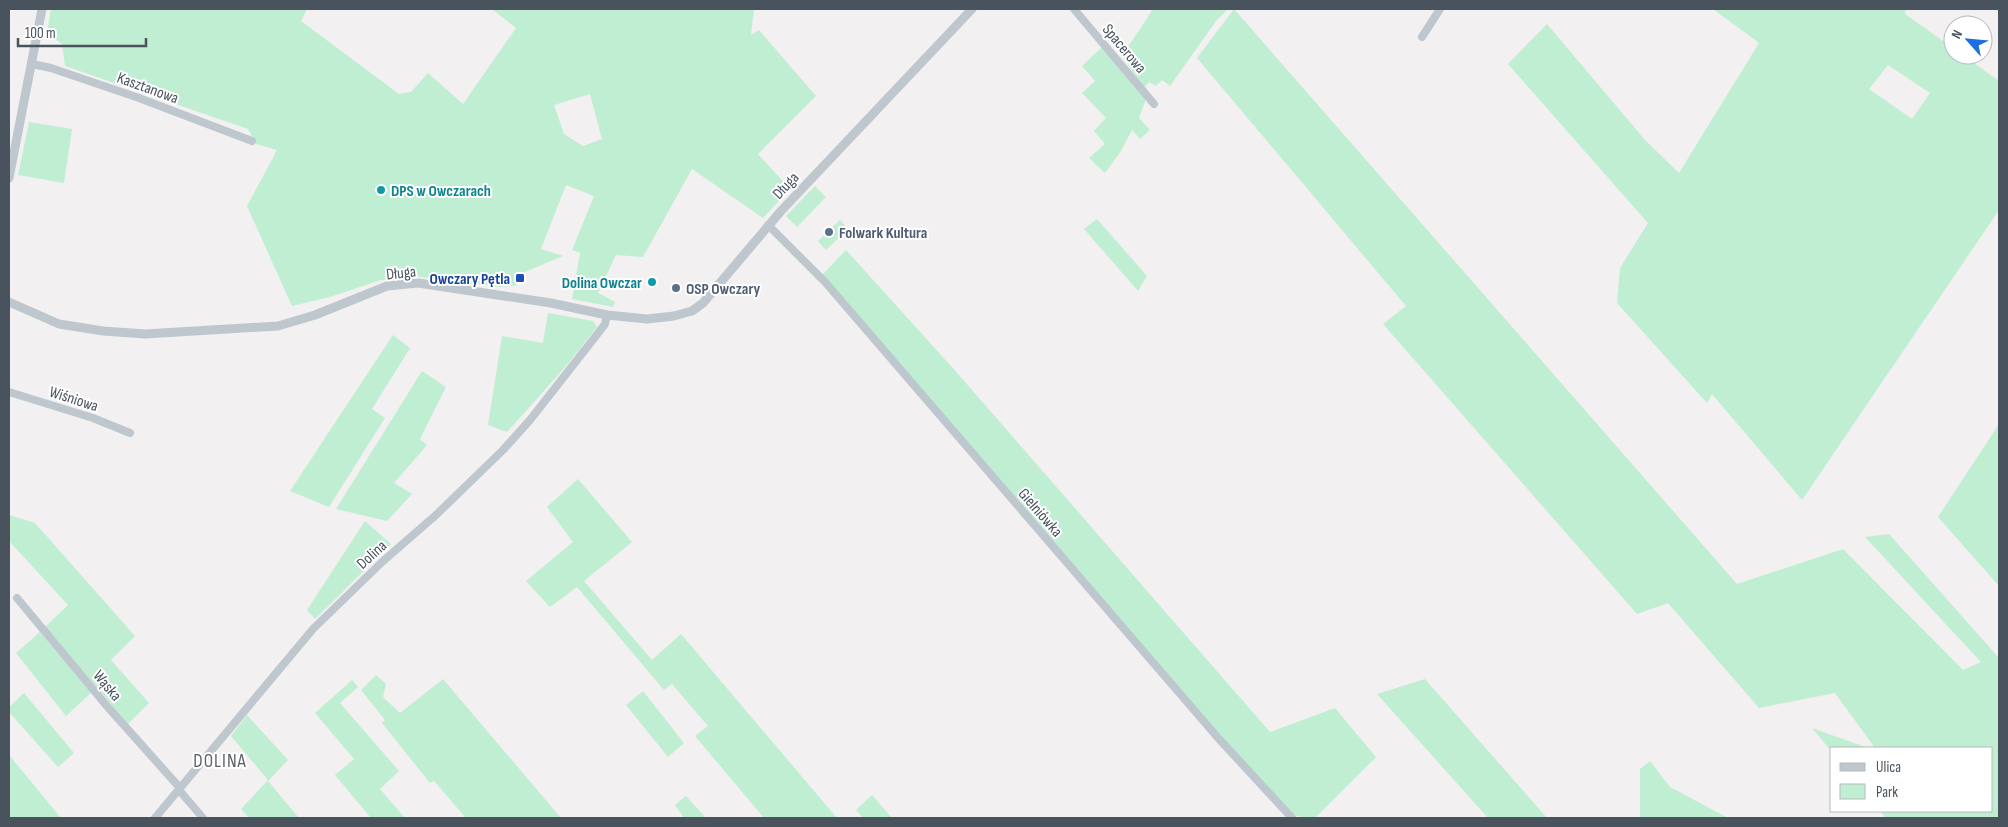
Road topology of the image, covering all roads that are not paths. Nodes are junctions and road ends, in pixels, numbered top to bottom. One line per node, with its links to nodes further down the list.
1 (42, 9): 6 (street)
2 (972, 9): 10 (street, Długa)
3 (1074, 9): 7 (street, Spacerowa)
4 (1440, 9): 5 (street)
5 (1422, 37)
6 (32, 64): 8 (street, Kasztanowa); 9 (street)
7 (1154, 104)
8 (252, 141)
9 (9, 178)
10 (768, 225): 12 (street, Długa); 19 (street, Gielniówka)
11 (9, 302): 12 (street, Długa)
12 (607, 315): 16 (street, Dolina)
13 (9, 392): 14 (street, Wiśniowa)
14 (130, 433)
15 (17, 598): 16 (street, Wąska)
16 (179, 789): 17 (street, Dolina); 18 (street, Wąska)
17 (155, 818)
18 (203, 818)
19 (1292, 818)

